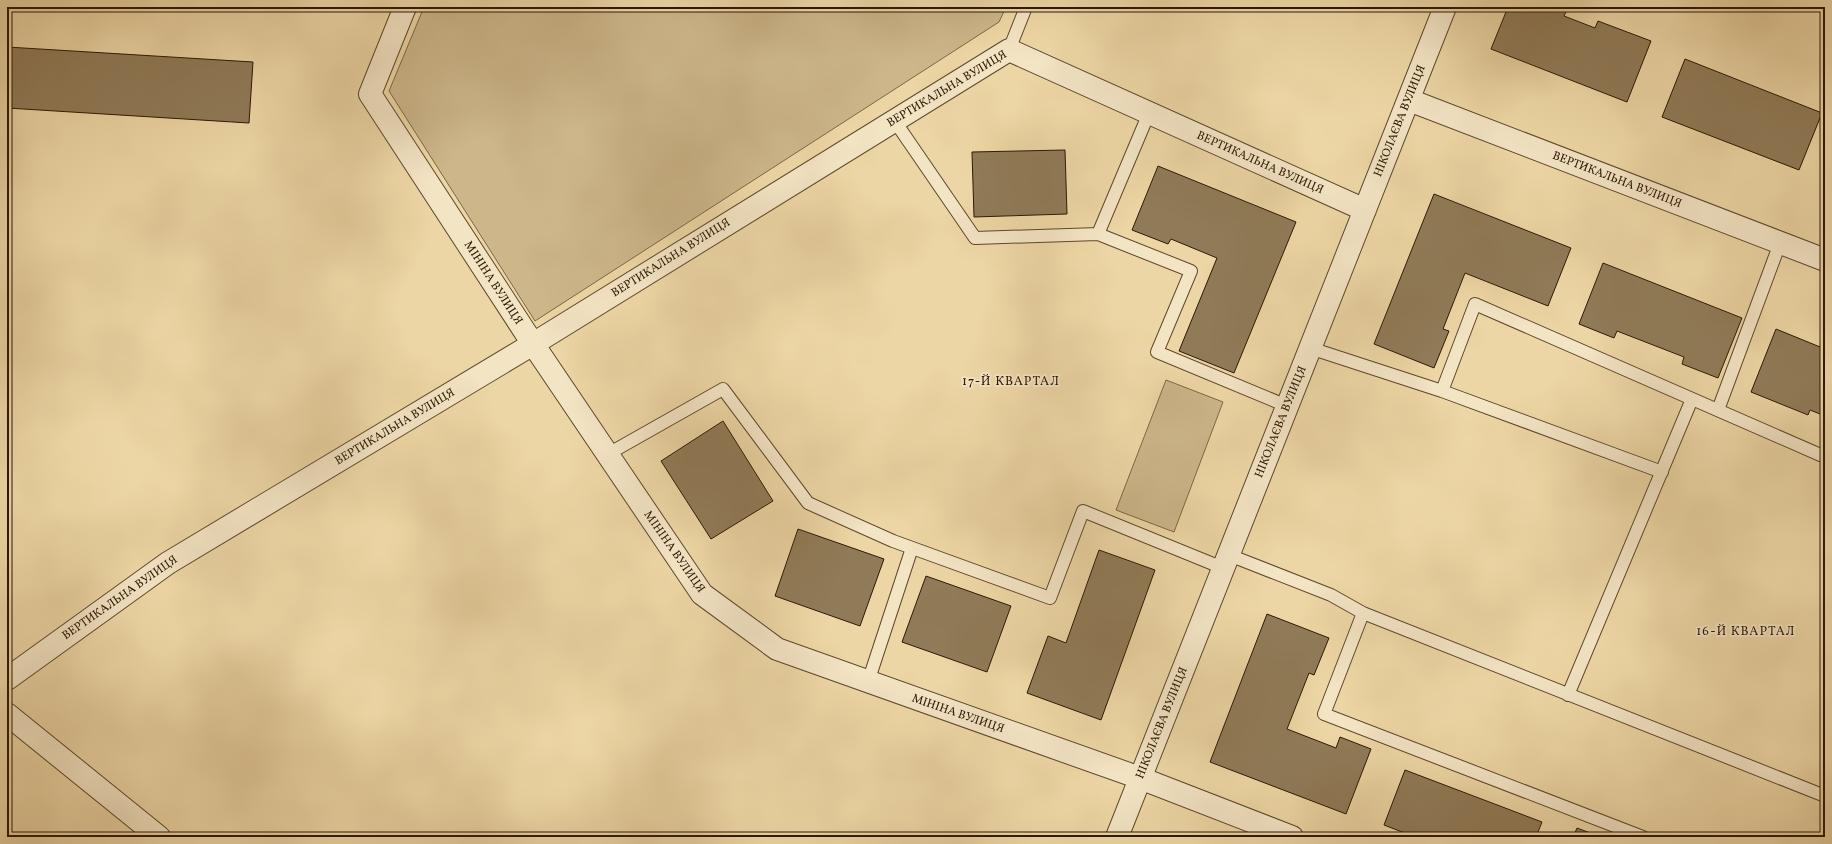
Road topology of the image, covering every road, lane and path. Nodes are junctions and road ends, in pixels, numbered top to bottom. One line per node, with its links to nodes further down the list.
1 (405, 7): 12 (street, МІНІНА ВУЛИЦЯ)
2 (1026, 7): 4 (lane)
3 (1445, 7): 5 (street, НІКОЛАЄВА ВУЛИЦЯ)
4 (1009, 50): 6 (street, ВЕРТИКАЛЬНА ВУЛИЦЯ); 7 (street, ВЕРТИКАЛЬНА ВУЛИЦЯ)
5 (1409, 100): 8 (street, НІКОЛАЄВА ВУЛИЦЯ); 10 (street, ВЕРТИКАЛЬНА ВУЛИЦЯ)
6 (1149, 113): 8 (street, ВЕРТИКАЛЬНА ВУЛИЦЯ); 9 (lane)
7 (894, 120): 9 (lane); 12 (street, ВЕРТИКАЛЬНА ВУЛИЦЯ)
8 (1365, 210): 13 (street, НІКОЛАЄВА ВУЛИЦЯ)
9 (1098, 234): 16 (lane)
10 (1780, 243): 11 (street, ВЕРТИКАЛЬНА ВУЛИЦЯ); 17 (lane)
11 (1825, 260)
12 (533, 344): 18 (street, МІНІНА ВУЛИЦЯ); 24 (street, ВЕРТИКАЛЬНА ВУЛИЦЯ)
13 (1310, 348): 14 (lane); 16 (street, НІКОЛАЄВА ВУЛИЦЯ)
14 (1442, 391): 15 (lane); 20 (lane)
15 (1692, 398): 17 (lane); 20 (lane)
16 (1287, 406): 22 (street, НІКОЛАЄВА ВУЛИЦЯ)
17 (1718, 410): 19 (lane)
18 (608, 454): 21 (lane); 25 (street, МІНІНА ВУЛИЦЯ)
19 (1825, 456)
20 (1662, 472): 26 (lane)
21 (912, 548): 22 (lane); 25 (lane)
22 (1226, 561): 23 (lane); 28 (street, НІКОЛАЄВА ВУЛИЦЯ)
23 (1363, 613): 26 (lane); 33 (lane)
24 (7, 679)
25 (868, 682): 28 (street, МІНІНА ВУЛИЦЯ)
26 (1568, 696): 29 (lane)
27 (7, 714): 30 (street)
28 (1140, 778): 31 (street, НІКОЛАЄВА ВУЛИЦЯ); 32 (street, МІНІНА ВУЛИЦЯ)
29 (1825, 796)
30 (159, 837)
31 (1117, 837)
32 (1292, 837)
33 (1643, 837)

